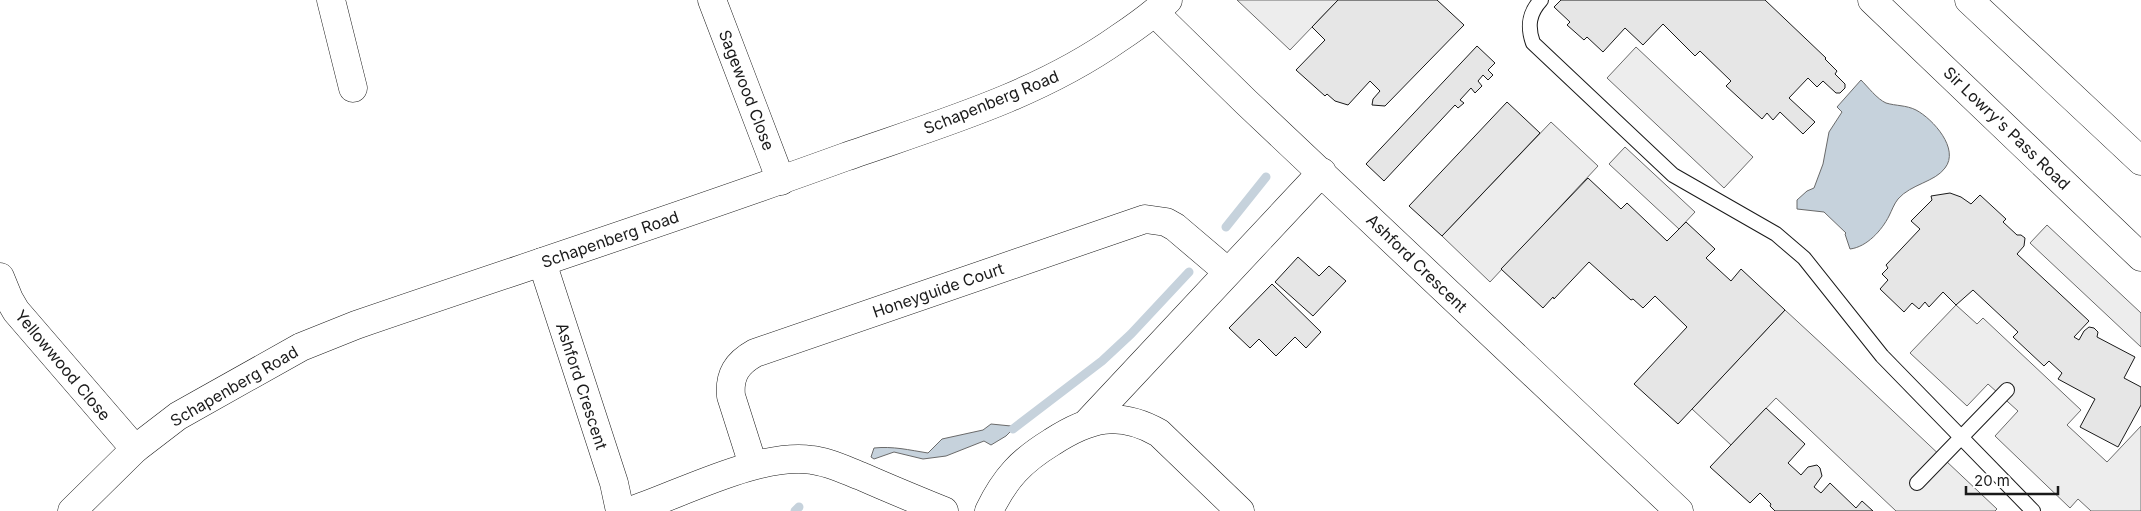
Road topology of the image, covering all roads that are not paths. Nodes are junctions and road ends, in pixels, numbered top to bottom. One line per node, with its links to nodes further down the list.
1 (331, 0): 7 (street)
2 (712, 0): 10 (street, Sagewood Close)
3 (1541, 0): 17 (lane)
4 (1872, 0): 11 (street, Sir Lowry's Pass Road)
5 (1969, 0): 8 (street)
6 (1161, 6): 9 (street, Ashford Crescent); 10 (street, Schapenberg Road)
7 (354, 88)
8 (2141, 161)
9 (1322, 172): 13 (street); 27 (street, Ashford Crescent)
10 (781, 181): 12 (street, Schapenberg Road)
11 (2141, 257)
12 (542, 262): 18 (street, Schapenberg Road); 22 (street, Ashford Crescent)
13 (1228, 272): 16 (street); 19 (street, Honeyguide Court)
14 (0, 277): 18 (street, Yellowwood Close)
15 (2007, 390): 17 (lane)
16 (1087, 423): 25 (street); 26 (street)
17 (1962, 436): 20 (lane); 28 (lane)
18 (135, 449): 21 (street, Schapenberg Road)
19 (753, 466): 23 (street); 24 (street)
20 (1917, 483)
21 (72, 511)
22 (620, 511)
23 (630, 511)
24 (944, 511)
25 (989, 511)
26 (1240, 511)
27 (1679, 511)
28 (2033, 511)

